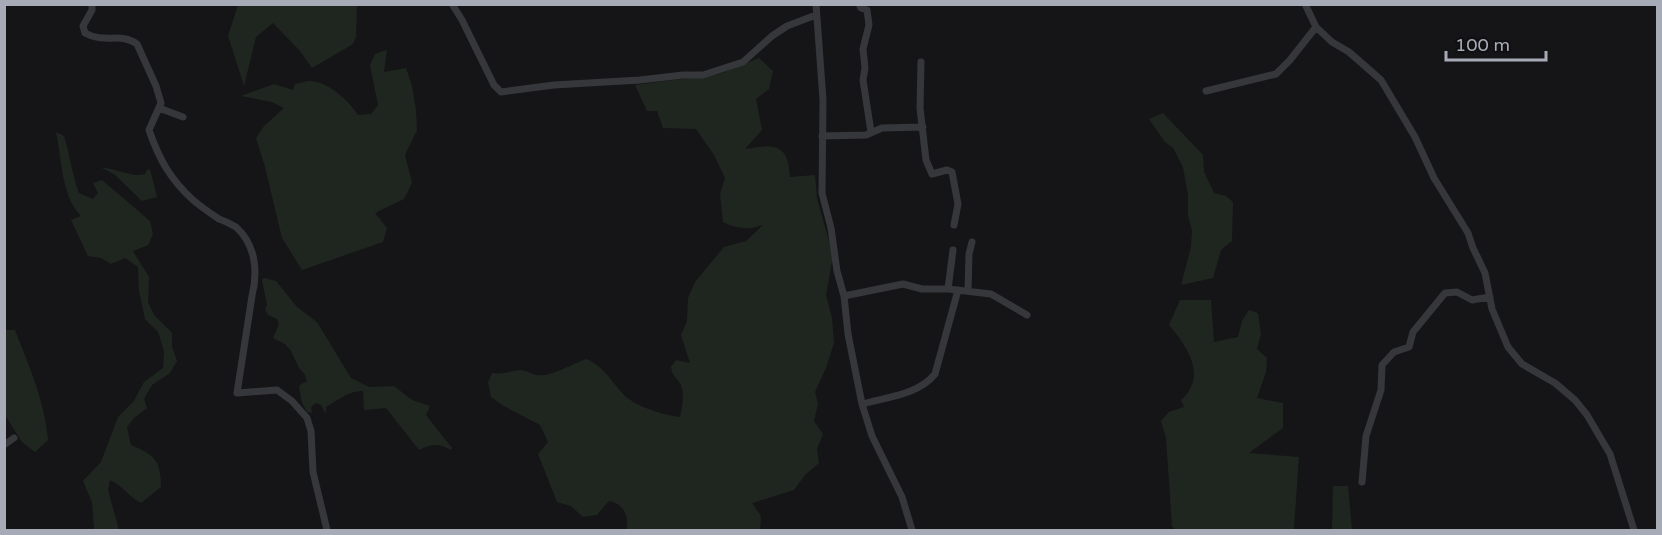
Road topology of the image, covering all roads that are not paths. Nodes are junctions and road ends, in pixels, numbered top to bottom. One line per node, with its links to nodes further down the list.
1 (92, 4): 10 (street)
2 (452, 4): 6 (street)
3 (816, 4): 6 (street)
4 (859, 4): 13 (street)
5 (1305, 4): 7 (street)
6 (816, 15): 14 (street)
7 (1316, 27): 9 (street); 22 (street)
8 (921, 62): 12 (street)
9 (1206, 92)
10 (159, 108): 11 (street); 28 (street)
11 (183, 117)
12 (923, 127): 13 (street); 15 (street)
13 (872, 132): 14 (street)
14 (822, 136): 21 (street)
15 (954, 225)
16 (972, 242): 20 (street)
17 (953, 250): 18 (street)
18 (948, 289): 19 (street); 21 (street)
19 (958, 290): 20 (street); 24 (street)
20 (968, 291): 23 (street)
21 (844, 296): 24 (street)
22 (1490, 297): 27 (street); 30 (street)
23 (1026, 315)
24 (862, 404): 29 (street)
25 (14, 438): 26 (street)
26 (4, 445)
27 (1362, 482)
28 (327, 531)
29 (912, 531)
30 (1634, 531)

